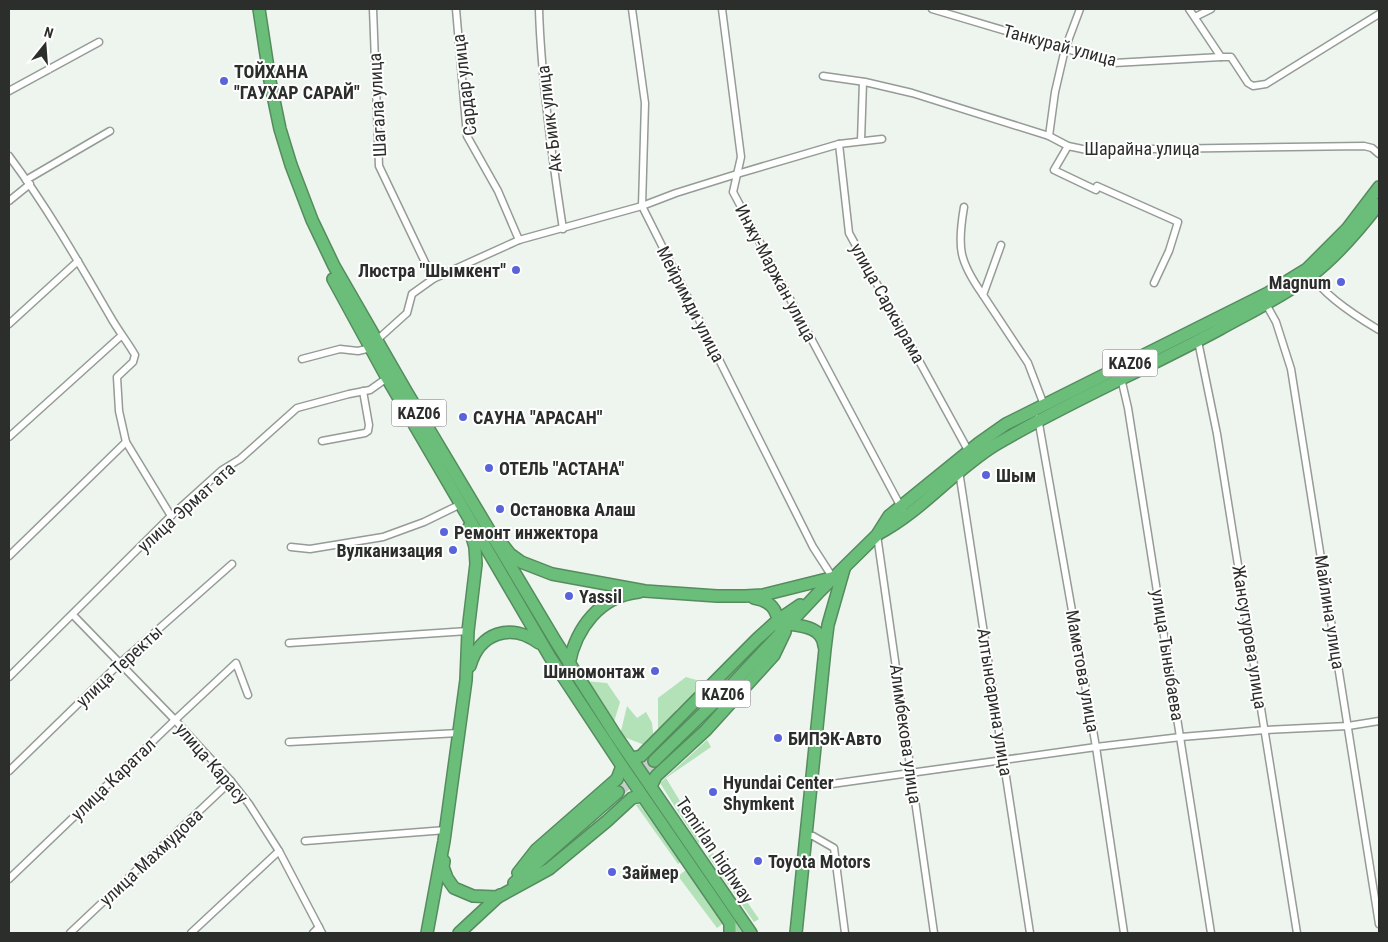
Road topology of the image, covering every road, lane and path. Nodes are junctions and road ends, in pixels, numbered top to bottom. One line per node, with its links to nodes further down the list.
1 (252, 9): 48 (highway, KАZ06)
2 (259, 9): 48 (highway, KАZ06)
3 (373, 9): 40 (street, Шагала улица)
4 (456, 9): 36 (street, Сардар улица)
5 (539, 9): 35 (street, Ак Биик улица)
6 (632, 9): 33 (street, Мейримди улица)
7 (722, 9): 28 (street, Инжу-Маржан улица)
8 (932, 9): 15 (street, Танкурай улица)
9 (1080, 9): 15 (street)
10 (1189, 9): 13 (street)
11 (1211, 9): 13 (street)
12 (1379, 14): 16 (street, Танкурай улица)
13 (1195, 18): 16 (street)
14 (99, 42): 19 (street)
15 (1065, 49): 16 (street, Танкурай улица); 21 (street)
16 (1221, 57)
17 (822, 76): 18 (street, Шарайна улица)
18 (863, 82): 21 (street, Шарайна улица); 23 (street)
19 (9, 91)
20 (110, 131): 29 (street)
21 (1049, 136): 25 (street, Шарайна улица)
22 (882, 138): 23 (street)
23 (861, 141): 24 (street)
24 (839, 144): 28 (street); 57 (street, улица Саркырама)
25 (1068, 146): 26 (street, Шарайна улица); 41 (street)
26 (1379, 154)
27 (9, 156): 29 (street)
28 (736, 174): 33 (street); 60 (street, Инжу-Маржан улица)
29 (28, 182): 31 (street); 38 (street)
30 (1379, 187): 53 (highway, KАZ06)
31 (9, 201)
32 (1379, 204): 39 (highway, KАZ06)
33 (642, 206): 35 (street); 68 (street, Мейримди улица)
34 (964, 207): 42 (street, Маметова улица)
35 (563, 229): 36 (street)
36 (518, 240): 40 (street)
37 (1001, 245): 42 (street)
38 (78, 261): 44 (street); 46 (street)
39 (1312, 275): 43 (highway, KАZ06); 45 (street)
40 (433, 280): 48 (street)
41 (1154, 283)
42 (983, 295): 53 (street, Маметова улица)
43 (1266, 304): 47 (highway, KАZ06); 85 (street, Майлина улица)
44 (9, 324)
45 (1379, 330)
46 (121, 336): 54 (street); 56 (street)
47 (1198, 341): 51 (highway, KАZ06); 86 (street, Жансугурова улица)
48 (374, 344): 49 (street); 50 (highway, KАZ06); 62 (highway, KАZ06)
49 (302, 359)
50 (387, 378): 52 (street, улица Эрмат ата); 59 (highway, KАZ06)
51 (1121, 378): 53 (highway, KАZ06); 88 (street, улица Тыныбаева)
52 (363, 391): 55 (street); 61 (street, улица Эрмат ата)
53 (1039, 412): 57 (highway, KАZ06); 58 (highway, KАZ06); 90 (street, Маметова улица)
54 (9, 437)
55 (322, 440)
56 (126, 442): 61 (street); 65 (street)
57 (969, 452): 60 (highway, KАZ06)
58 (959, 472): 60 (highway, KАZ06); 93 (street, Алтынсарина улица)
59 (463, 508): 64 (street); 73 (highway); 75 (highway, KАZ06)
60 (904, 511): 63 (highway, KАZ06)
61 (172, 516): 71 (street, улица Эрмат ата)
62 (480, 516): 69 (highway, KАZ06); 78 (highway, KАZ06)
63 (877, 535): 67 (highway, KАZ06); 96 (street, Алимбекова улица)
64 (291, 547)
65 (9, 556)
66 (232, 564): 77 (street, улица Теректы)
67 (844, 568): 68 (highway, KАZ06); 76 (highway)
68 (833, 578): 70 (highway, KАZ06); 72 (highway, KАZ06)
69 (645, 591): 70 (highway, KАZ06); 78 (highway)
70 (745, 596): 72 (highway)
71 (72, 615): 77 (street, улица Карасу); 80 (street, улица Эрмат ата)
72 (784, 622): 76 (highway); 91 (highway); 92 (highway, KАZ06); 99 (highway)
73 (468, 631): 74 (street); 81 (highway)
74 (290, 643)
75 (543, 646): 81 (highway); 94 (highway, KАZ06)
76 (824, 649): 100 (highway)
77 (119, 664): 83 (street, улица Карасу); 95 (street, улица Теректы)
78 (569, 664): 91 (highway, KАZ06)
79 (9, 665): 80 (street)
80 (11, 674)
81 (466, 680): 87 (highway)
82 (248, 695): 83 (street, улица Каратал)
83 (175, 720): 98 (street, улица Карасу); 107 (street, улица Каратал)
84 (1379, 722): 85 (street)
85 (1348, 726): 86 (street); 111 (street, Майлина улица)
86 (1265, 730): 88 (street); 129 (street, Жансугурова улица)
87 (459, 732): 89 (street); 104 (highway)
88 (1181, 737): 90 (street); 128 (street, улица Тыныбаева)
89 (289, 742)
90 (1096, 747): 93 (street); 127 (street, Маметова улица)
91 (636, 757): 99 (highway, KАZ06)
92 (654, 761)
93 (1004, 761): 96 (street); 126 (street, Алтынсарина улица)
94 (622, 766): 97 (highway); 102 (highway, KАZ06)
95 (9, 771)
96 (912, 772): 100 (street); 125 (street, Алимбекова улица)
97 (618, 779): 102 (highway); 108 (highway)
98 (231, 781): 106 (street, улица Карасу); 114 (street, улица Махмудова)
99 (653, 781): 121 (highway, Temirlan highway / KАZ06)
100 (810, 787): 103 (highway)
101 (618, 792): 108 (highway)
102 (637, 797): 108 (highway); 112 (highway, KАZ06)
103 (806, 835): 109 (highway); 124 (street)
104 (445, 836): 105 (street); 108 (highway); 117 (highway)
105 (305, 841)
106 (279, 851): 113 (street, улица Карасу); 115 (street)
107 (9, 879)
108 (498, 897): 110 (highway)
109 (798, 911): 122 (highway); 123 (highway)
110 (477, 916): 118 (highway); 119 (highway)
111 (1379, 924)
112 (730, 928): 120 (main road)
113 (321, 930): 116 (street)
114 (70, 933)
115 (191, 933)
116 (313, 933)
117 (427, 933)
118 (459, 933)
119 (474, 933)
120 (737, 933)
121 (751, 933)
122 (788, 933)
123 (796, 933)
124 (846, 933)
125 (934, 933)
126 (1030, 933)
127 (1124, 933)
128 (1211, 933)
129 (1297, 933)

